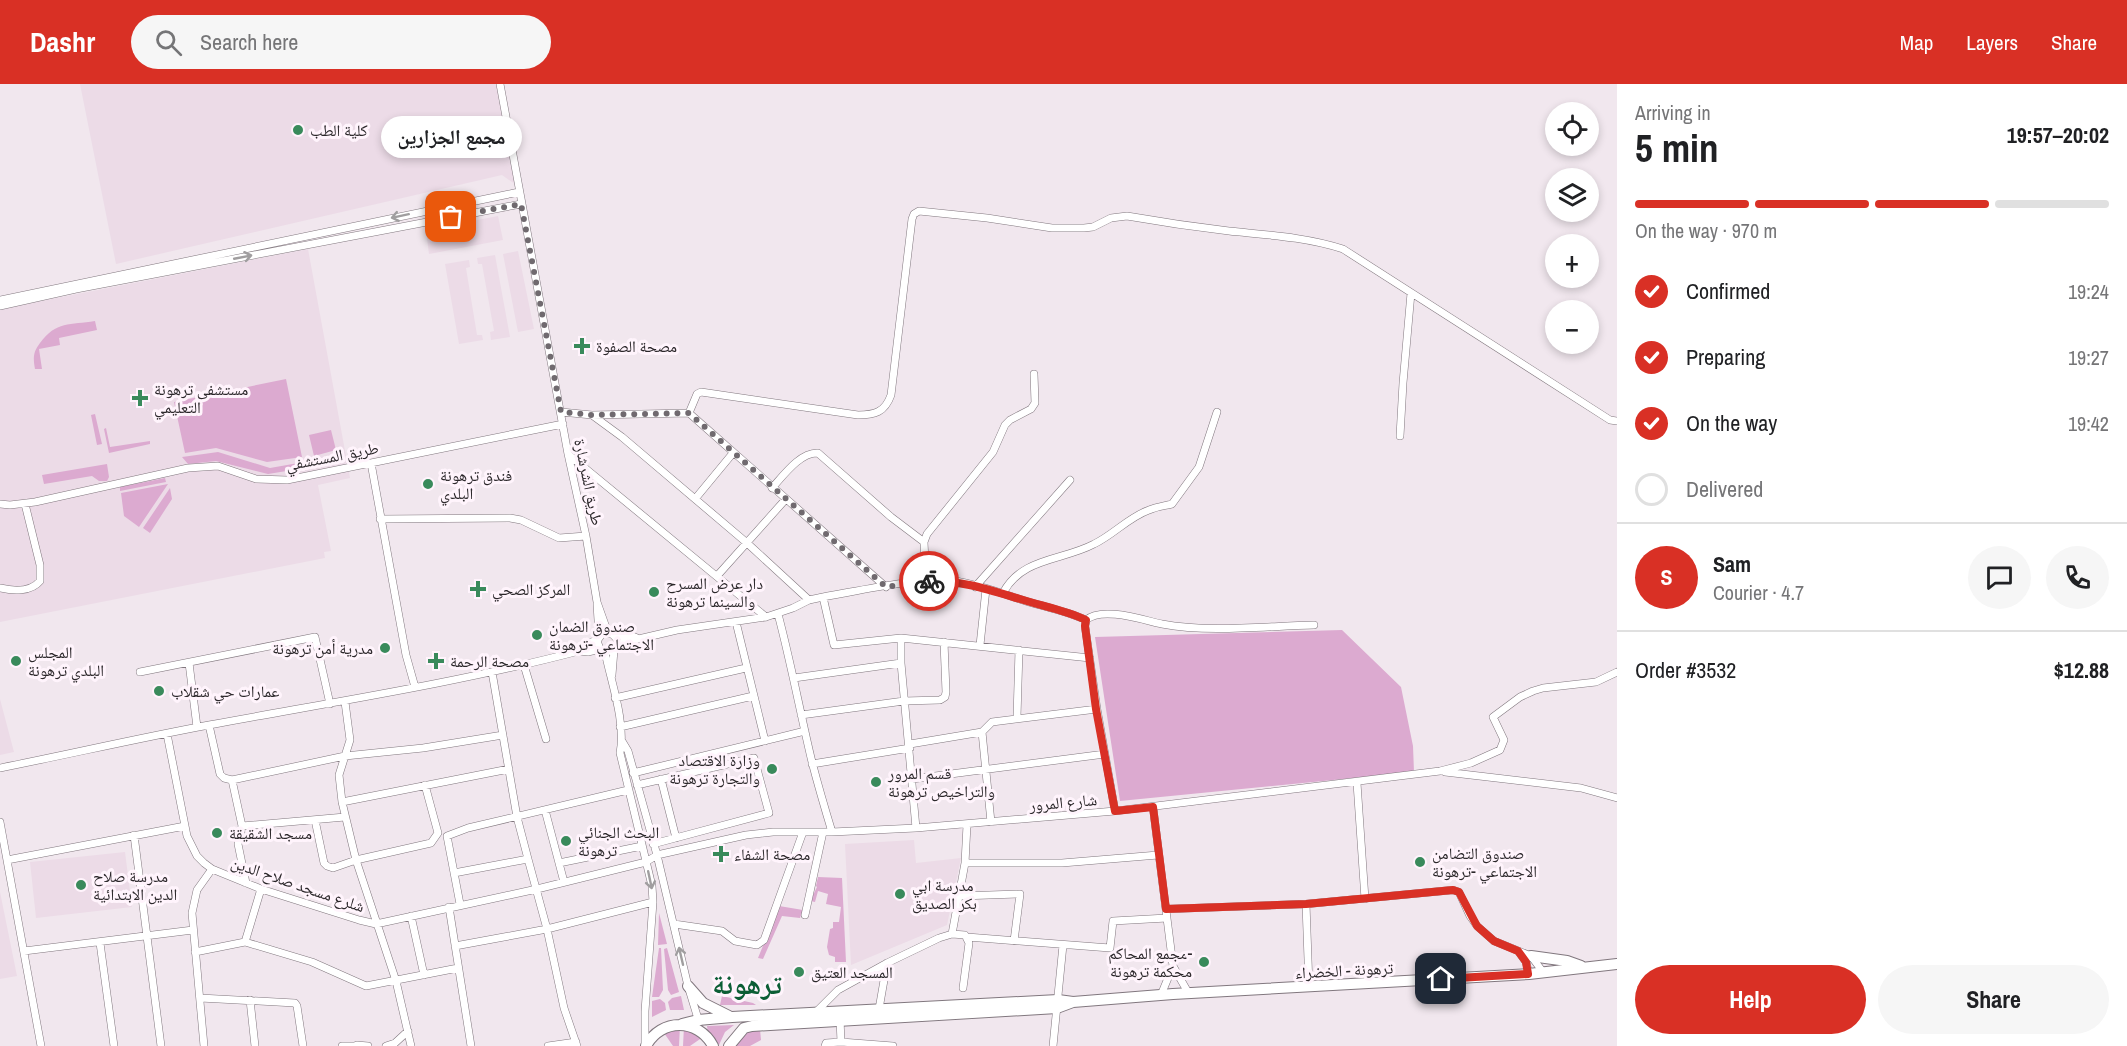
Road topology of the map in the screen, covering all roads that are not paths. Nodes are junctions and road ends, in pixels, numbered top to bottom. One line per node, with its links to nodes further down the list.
1 (500, 84): 2 (street, طريق الشرشارة)
2 (519, 192): 3 (street, طريق الشرشارة); 5 (street, one-way to 5)
3 (521, 204): 6 (street, one-way to 3); 8 (street, طريق الشرشارة)
4 (1411, 293): 10 (street); 12 (street); 14 (street)
5 (0, 300)
6 (0, 306)
7 (1034, 374): 26 (street)
8 (561, 412): 11 (street); 13 (street, طريق الشرشارة)
9 (1217, 412): 34 (street)
10 (689, 413): 11 (street); 15 (street)
11 (592, 415): 20 (street)
12 (1617, 421)
13 (563, 424): 16 (street, طريق الشرشارة); 17 (street, طريق المستشفي)
14 (1400, 436)
15 (733, 453): 19 (street); 20 (street)
16 (568, 454): 25 (street, طريق الشرشارة); 28 (street)
17 (371, 463): 23 (street, طريق المستشفي); 24 (street)
18 (1070, 480): 31 (street)
19 (772, 488): 21 (street); 26 (street)
20 (695, 499): 27 (street)
21 (785, 500): 27 (street); 30 (street)
22 (0, 504): 23 (street, طريق المستشفي)
23 (25, 504): 32 (street)
24 (380, 519): 25 (street); 61 (street)
25 (586, 536): 37 (street, طريق الشرشارة)
26 (924, 542): 29 (street)
27 (747, 543): 28 (street); 36 (street)
28 (717, 576): 39 (street)
29 (926, 581): 30 (street); 31 (street)
30 (886, 587): 35 (street)
31 (975, 587): 33 (street)
32 (0, 588)
33 (986, 589): 34 (street); 47 (street)
34 (1003, 593): 40 (street)
35 (823, 597): 36 (street); 44 (street)
36 (809, 600): 38 (street)
37 (597, 602): 43 (street); 45 (street)
38 (778, 614): 39 (street); 60 (street)
39 (766, 617): 41 (street)
40 (1086, 620): 42 (street); 51 (street)
41 (736, 622): 45 (street); 55 (street)
42 (1314, 625)
43 (599, 637): 45 (street); 49 (street); 50 (street)
44 (901, 638): 46 (street); 53 (street)
45 (613, 640): 50 (street); 59 (street)
46 (944, 642): 47 (street); 64 (street)
47 (980, 645): 48 (street)
48 (1019, 650): 51 (street); 69 (street)
49 (579, 651): 50 (street); 54 (street)
50 (602, 651): 59 (street)
51 (1090, 658): 67 (street)
52 (189, 663): 56 (street); 66 (street); 72 (street)
53 (901, 663): 60 (street); 64 (street)
54 (524, 665): 57 (street); 77 (street)
55 (747, 668): 62 (street); 63 (street)
56 (140, 672)
57 (492, 672): 61 (street); 76 (street)
58 (1617, 672): 87 (street, شارع المرور)
59 (612, 675): 63 (street)
60 (794, 678): 68 (street)
61 (415, 687): 65 (street)
62 (753, 696): 71 (street); 79 (street)
63 (615, 698): 71 (street)
64 (904, 700): 68 (street); 80 (street)
65 (345, 702): 66 (street); 82 (street)
66 (330, 704): 70 (street)
67 (1096, 709): 69 (street); 81 (street)
68 (801, 715): 73 (street)
69 (1017, 717): 74 (street)
70 (209, 725): 72 (street); 91 (street)
71 (620, 727): 78 (street)
72 (197, 728): 75 (street)
73 (805, 731): 79 (street); 83 (street)
74 (982, 732): 80 (street); 86 (street)
75 (167, 734): 84 (street); 107 (street, شلرع مسجد صلاح الدين)
76 (503, 735): 82 (street); 85 (street)
77 (546, 739)
78 (622, 741): 88 (street); 95 (street)
79 (765, 741): 88 (street)
80 (910, 746): 83 (street); 90 (street)
81 (1105, 754): 86 (street); 100 (street)
82 (345, 756): 91 (street); 97 (street)
83 (812, 764): 112 (street)
84 (0, 768)
85 (509, 769): 93 (street); 102 (street)
86 (986, 769): 90 (street); 105 (street)
87 (1440, 771): 92 (street, شارع المرور); 96 (street)
88 (633, 772): 94 (street)
89 (661, 779): 94 (street); 114 (street); 114 (street)
90 (912, 779): 109 (street)
91 (231, 780): 108 (street)
92 (1357, 783): 98 (street, شارع المرور); 132 (street)
93 (425, 785): 97 (street); 121 (street)
94 (637, 785): 115 (street)
95 (628, 790): 99 (street); 116 (street)
96 (1617, 798)
97 (342, 802): 101 (street)
98 (1153, 807): 100 (street, شارع المرور); 118 (street)
99 (545, 810): 102 (street); 123 (street)
100 (1115, 811): 105 (street, شارع المرور)
101 (345, 817): 103 (street); 121 (street)
102 (517, 817): 119 (street); 126 (street)
103 (315, 820): 108 (street); 121 (street)
104 (0, 822): 120 (street)
105 (991, 822): 106 (street, شارع المرور)
106 (967, 825): 109 (street, شارع المرور); 124 (street)
107 (185, 826): 113 (street); 125 (street, شلرع مسجد صلاح الدين)
108 (242, 826): 128 (street)
109 (916, 828): 112 (street, شارع المرور)
110 (803, 832): 111 (street, شارع المرور); 117 (street, شارع المرور); 142 (street)
111 (823, 832): 112 (street, شارع المرور); 138 (street)
112 (832, 832)
113 (134, 835): 120 (street); 146 (street)
114 (676, 838): 115 (street)
115 (653, 844): 117 (street)
116 (642, 846): 122 (street); 123 (street)
117 (657, 855): 122 (street, شلرع مسجد صلاح الدين); 142 (street)
118 (1158, 855): 124 (street); 137 (street)
119 (528, 859): 126 (street); 130 (street)
120 (7, 860): 153 (street)
121 (356, 860): 141 (street)
122 (646, 862): 127 (street, شلرع مسجد صلاح الدين); 133 (street, one-way to 133)
123 (559, 863): 127 (street)
124 (965, 863): 131 (street)
125 (212, 869): 128 (street, شلرع مسجد صلاح الدين); 144 (street)
126 (454, 873): 134 (street)
127 (564, 882): 130 (street, شلرع مسجد صلاح الدين)
128 (246, 883): 129 (street, شلرع مسجد صلاح الدين)
129 (261, 889): 141 (street, شلرع مسجد صلاح الدين); 149 (street)
130 (537, 889): 134 (street, شلرع مسجد صلاح الدين); 143 (street)
131 (960, 896): 145 (street); 148 (street)
132 (1365, 899): 135 (street); 154 (street)
133 (653, 902): 143 (street); 197 (street)
134 (460, 904): 136 (street, شلرع مسجد صلاح الدين)
135 (1306, 904): 137 (street); 167 (street)
136 (449, 907): 139 (street, شلرع مسجد صلاح الدين); 152 (street)
137 (1166, 909): 140 (street)
138 (806, 915)
139 (411, 916): 141 (street, شلرع مسجد صلاح الدين); 164 (street)
140 (1167, 918): 151 (street); 159 (street)
141 (376, 924): 165 (street)
142 (674, 924): 166 (street, one-way to 142)
143 (547, 929): 152 (street); 183 (street)
144 (193, 930): 146 (street); 155 (street)
145 (952, 934): 147 (street); 157 (street)
146 (146, 937): 150 (street); 187 (street)
147 (968, 937): 148 (street); 168 (street)
148 (1014, 941): 151 (street)
149 (246, 942): 155 (street); 165 (street)
150 (100, 943): 153 (street); 186 (street)
151 (1063, 945): 173 (street)
152 (455, 946): 160 (street)
153 (24, 951): 185 (street)
154 (1518, 951): 156 (street); 163 (street)
155 (195, 952): 171 (street)
156 (1531, 956): 161 (highway); 162 (street)
157 (887, 963): 174 (street); 175 (street)
158 (1617, 964): 161 (highway, ترهونة - الخضراء)
159 (1173, 966): 169 (street); 170 (street)
160 (458, 968): 164 (street); 195 (street)
161 (1587, 968): 162 (highway, ترهونة - الخضراء)
162 (1543, 972): 163 (highway, ترهونة - الخضراء)
163 (1528, 974): 167 (highway, ترهونة - الخضراء)
164 (424, 975): 165 (street)
165 (396, 981): 180 (street)
166 (688, 986): 176 (highway); 177 (street)
167 (1309, 987): 169 (highway, ترهونة - الخضراء)
168 (963, 988)
169 (1189, 994): 170 (highway, ترهونة - الخضراء)
170 (1161, 995): 173 (highway, ترهونة - الخضراء)
171 (200, 998): 172 (street); 188 (street)
172 (250, 999): 189 (street); 190 (street)
173 (1058, 1004): 174 (highway); 178 (highway); 202 (street)
174 (879, 1009): 175 (highway)
175 (816, 1012): 176 (highway)
176 (732, 1017): 177 (highway)
177 (698, 1020): 179 (highway); 181 (street)
178 (840, 1020): 182 (street); 199 (highway)
179 (682, 1024): 181 (highway); 197 (highway)
180 (408, 1031): 193 (street); 194 (street)
181 (703, 1032): 198 (highway)
182 (841, 1042): 200 (street); 201 (street)
183 (577, 1044): 196 (street)
184 (357, 1045): 191 (street); 192 (street)
185 (41, 1046)
186 (114, 1046)
187 (161, 1046)
188 (204, 1046)
189 (255, 1046)
190 (303, 1046)
191 (342, 1046)
192 (368, 1046)
193 (386, 1046)
194 (411, 1046)
195 (471, 1046)
196 (548, 1046)
197 (645, 1046)
198 (713, 1046)
199 (729, 1046)
200 (825, 1046)
201 (893, 1046)
202 (1053, 1046)

